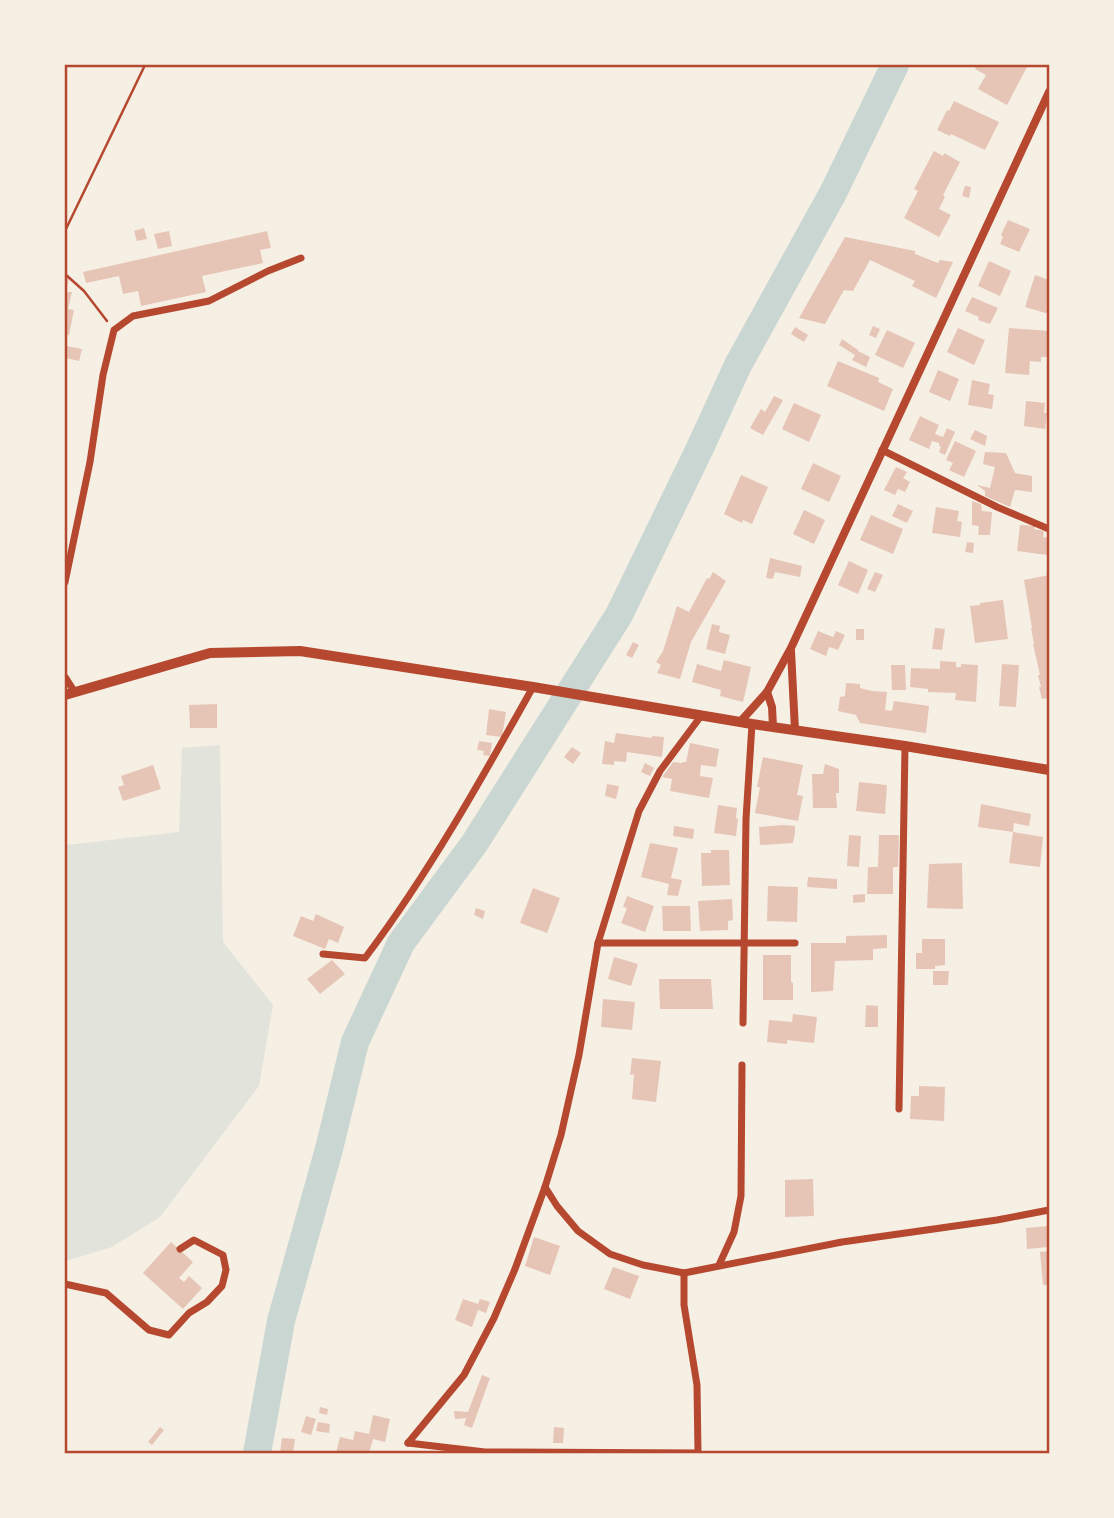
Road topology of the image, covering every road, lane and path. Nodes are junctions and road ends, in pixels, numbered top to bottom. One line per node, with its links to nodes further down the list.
1 (145, 65): 3 (path)
2 (1049, 92): 7 (street)
3 (65, 231)
4 (301, 258): 6 (street)
5 (65, 274): 6 (path)
6 (114, 330): 9 (street)
7 (881, 450): 8 (street); 10 (street)
8 (1049, 529)
9 (65, 582)
10 (791, 648): 13 (street); 19 (street)
11 (65, 677): 14 (street)
12 (535, 687): 14 (main road); 15 (main road); 25 (street)
13 (767, 692): 16 (street); 18 (street)
14 (70, 693)
15 (701, 716): 16 (main road); 23 (street)
16 (740, 722): 17 (main road)
17 (752, 724): 18 (main road); 22 (street)
18 (774, 727): 19 (main road)
19 (795, 730): 20 (main road)
20 (905, 746): 21 (main road); 28 (street)
21 (1049, 770)
22 (744, 942): 23 (street); 24 (street); 26 (street)
23 (598, 943): 29 (street)
24 (795, 943)
25 (323, 954)
26 (743, 1023)
27 (742, 1065): 32 (street)
28 (899, 1109)
29 (545, 1187): 33 (street); 35 (street)
30 (1049, 1210): 32 (street)
31 (180, 1249): 34 (street)
32 (719, 1265): 33 (street)
33 (684, 1273): 35 (street)
34 (65, 1284)
35 (698, 1453)

